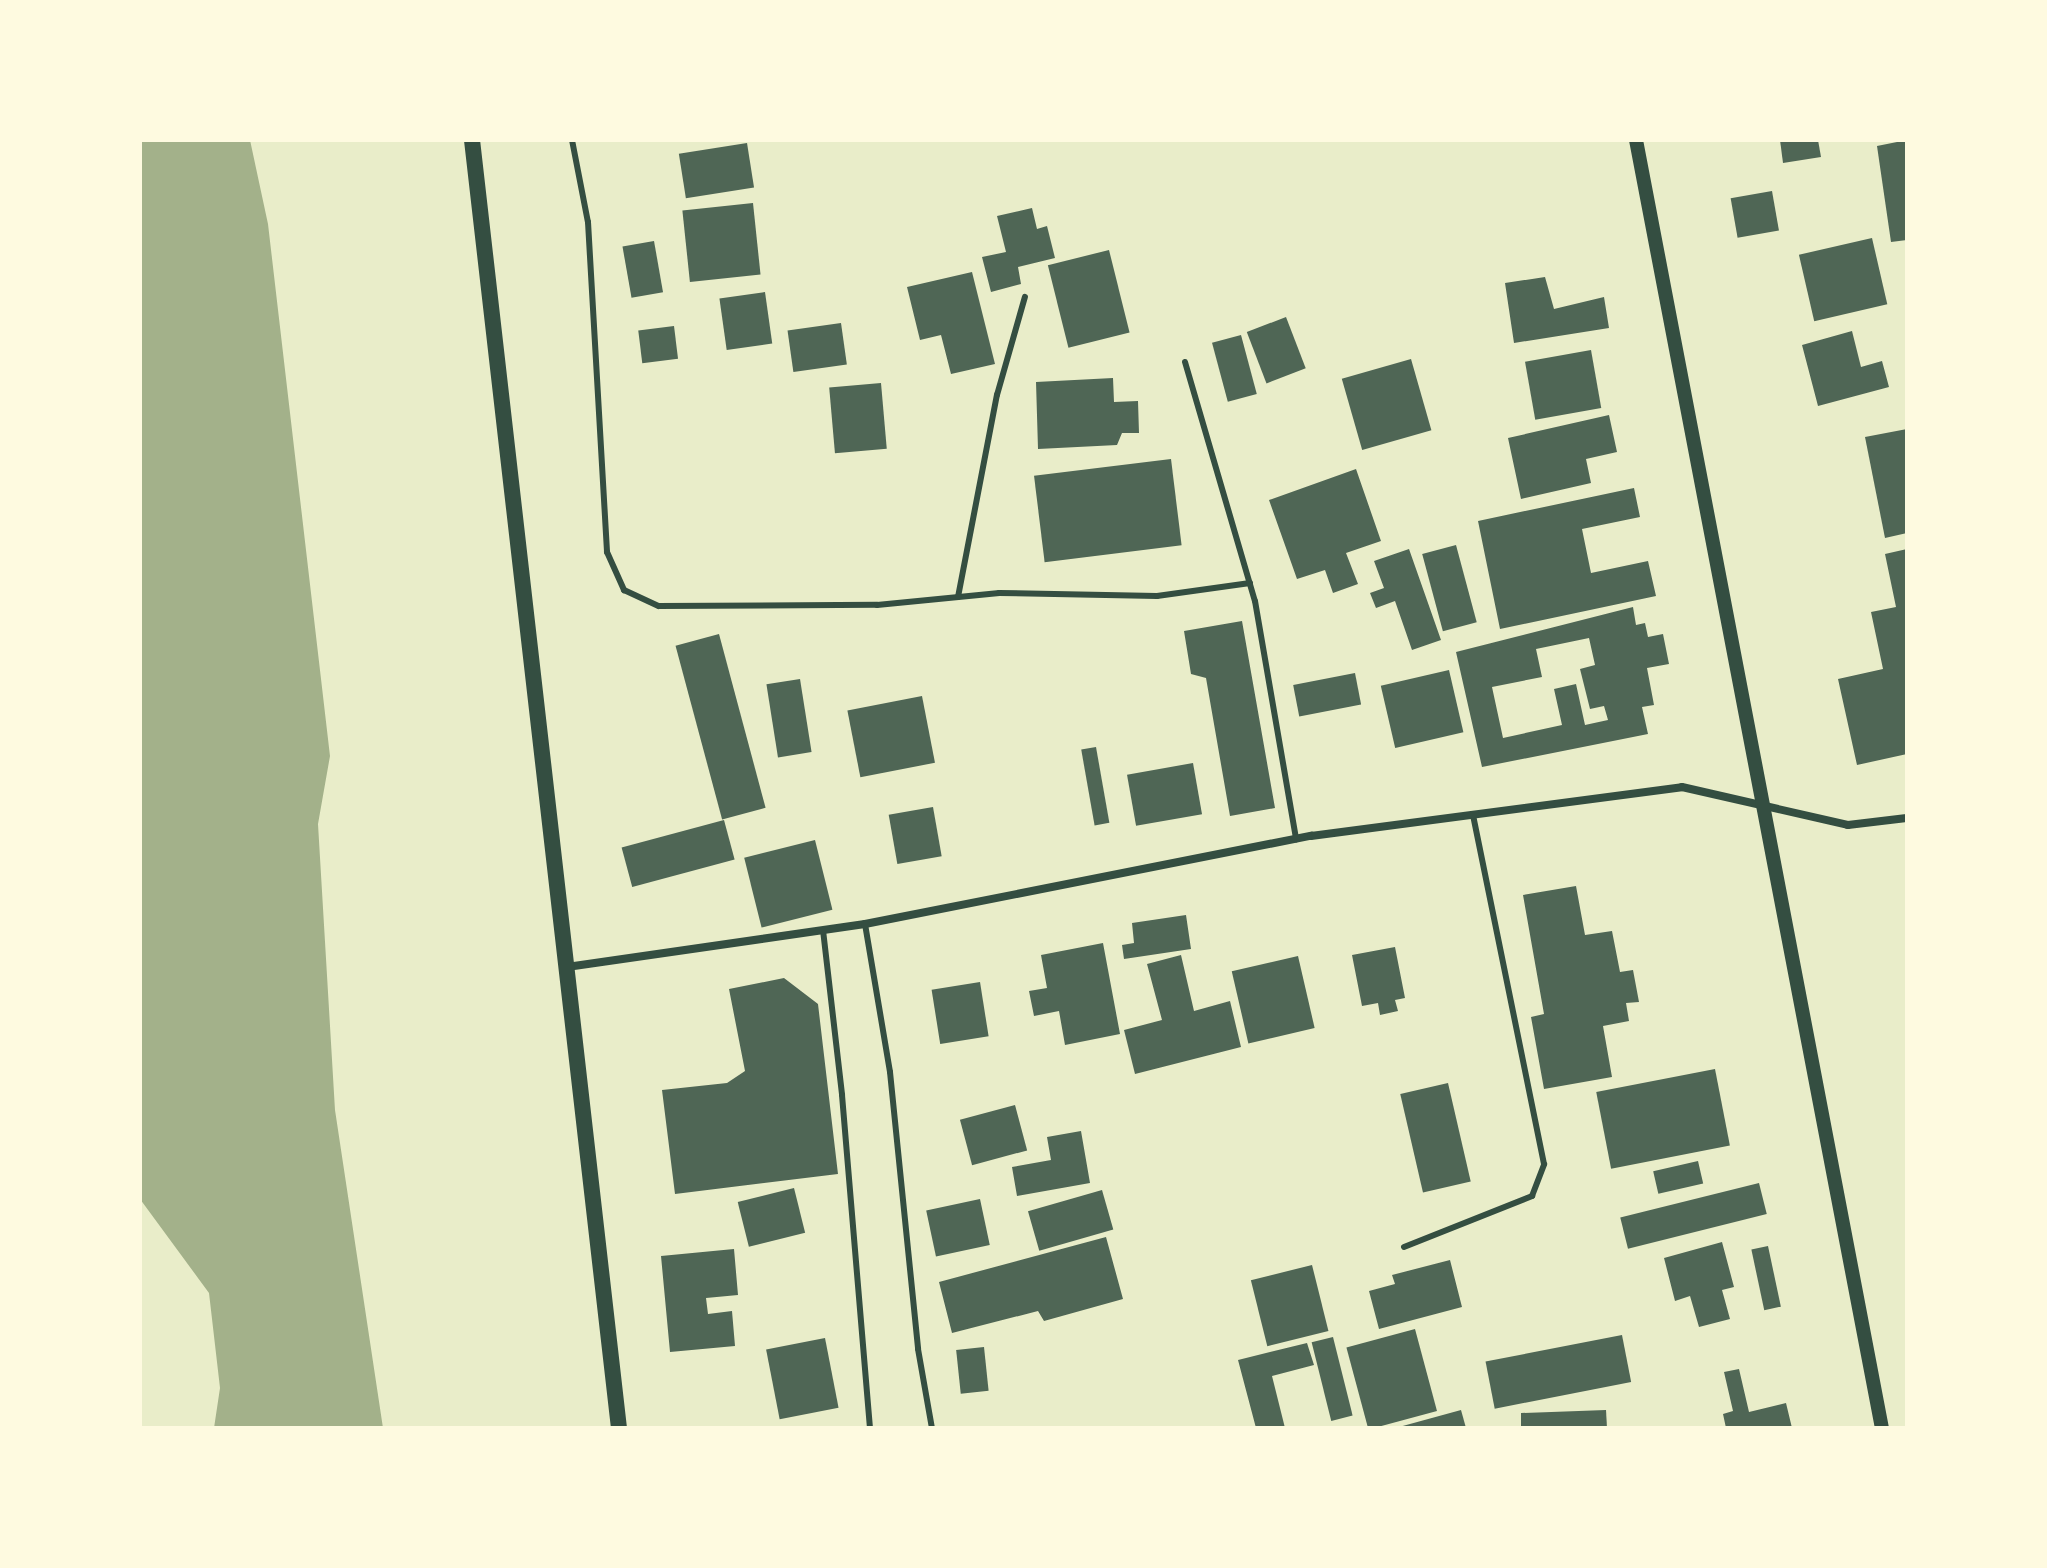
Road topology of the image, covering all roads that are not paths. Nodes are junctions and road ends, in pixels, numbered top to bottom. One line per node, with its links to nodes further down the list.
1 (472, 140): 14 (main road)
2 (572, 140): 7 (lane)
3 (1636, 140): 8 (street)
4 (1025, 297): 7 (lane)
5 (1185, 362): 6 (lane)
6 (1250, 583): 7 (lane); 11 (lane)
7 (958, 597)
8 (1761, 806): 9 (street); 10 (street); 19 (street)
9 (1473, 816): 11 (street); 15 (lane)
10 (1907, 818)
11 (1296, 839): 12 (street)
12 (865, 924): 13 (street); 18 (lane)
13 (823, 930): 14 (street); 17 (lane)
14 (567, 967): 16 (main road)
15 (1404, 1247)
16 (619, 1428)
17 (870, 1428)
18 (932, 1428)
19 (1882, 1428)

